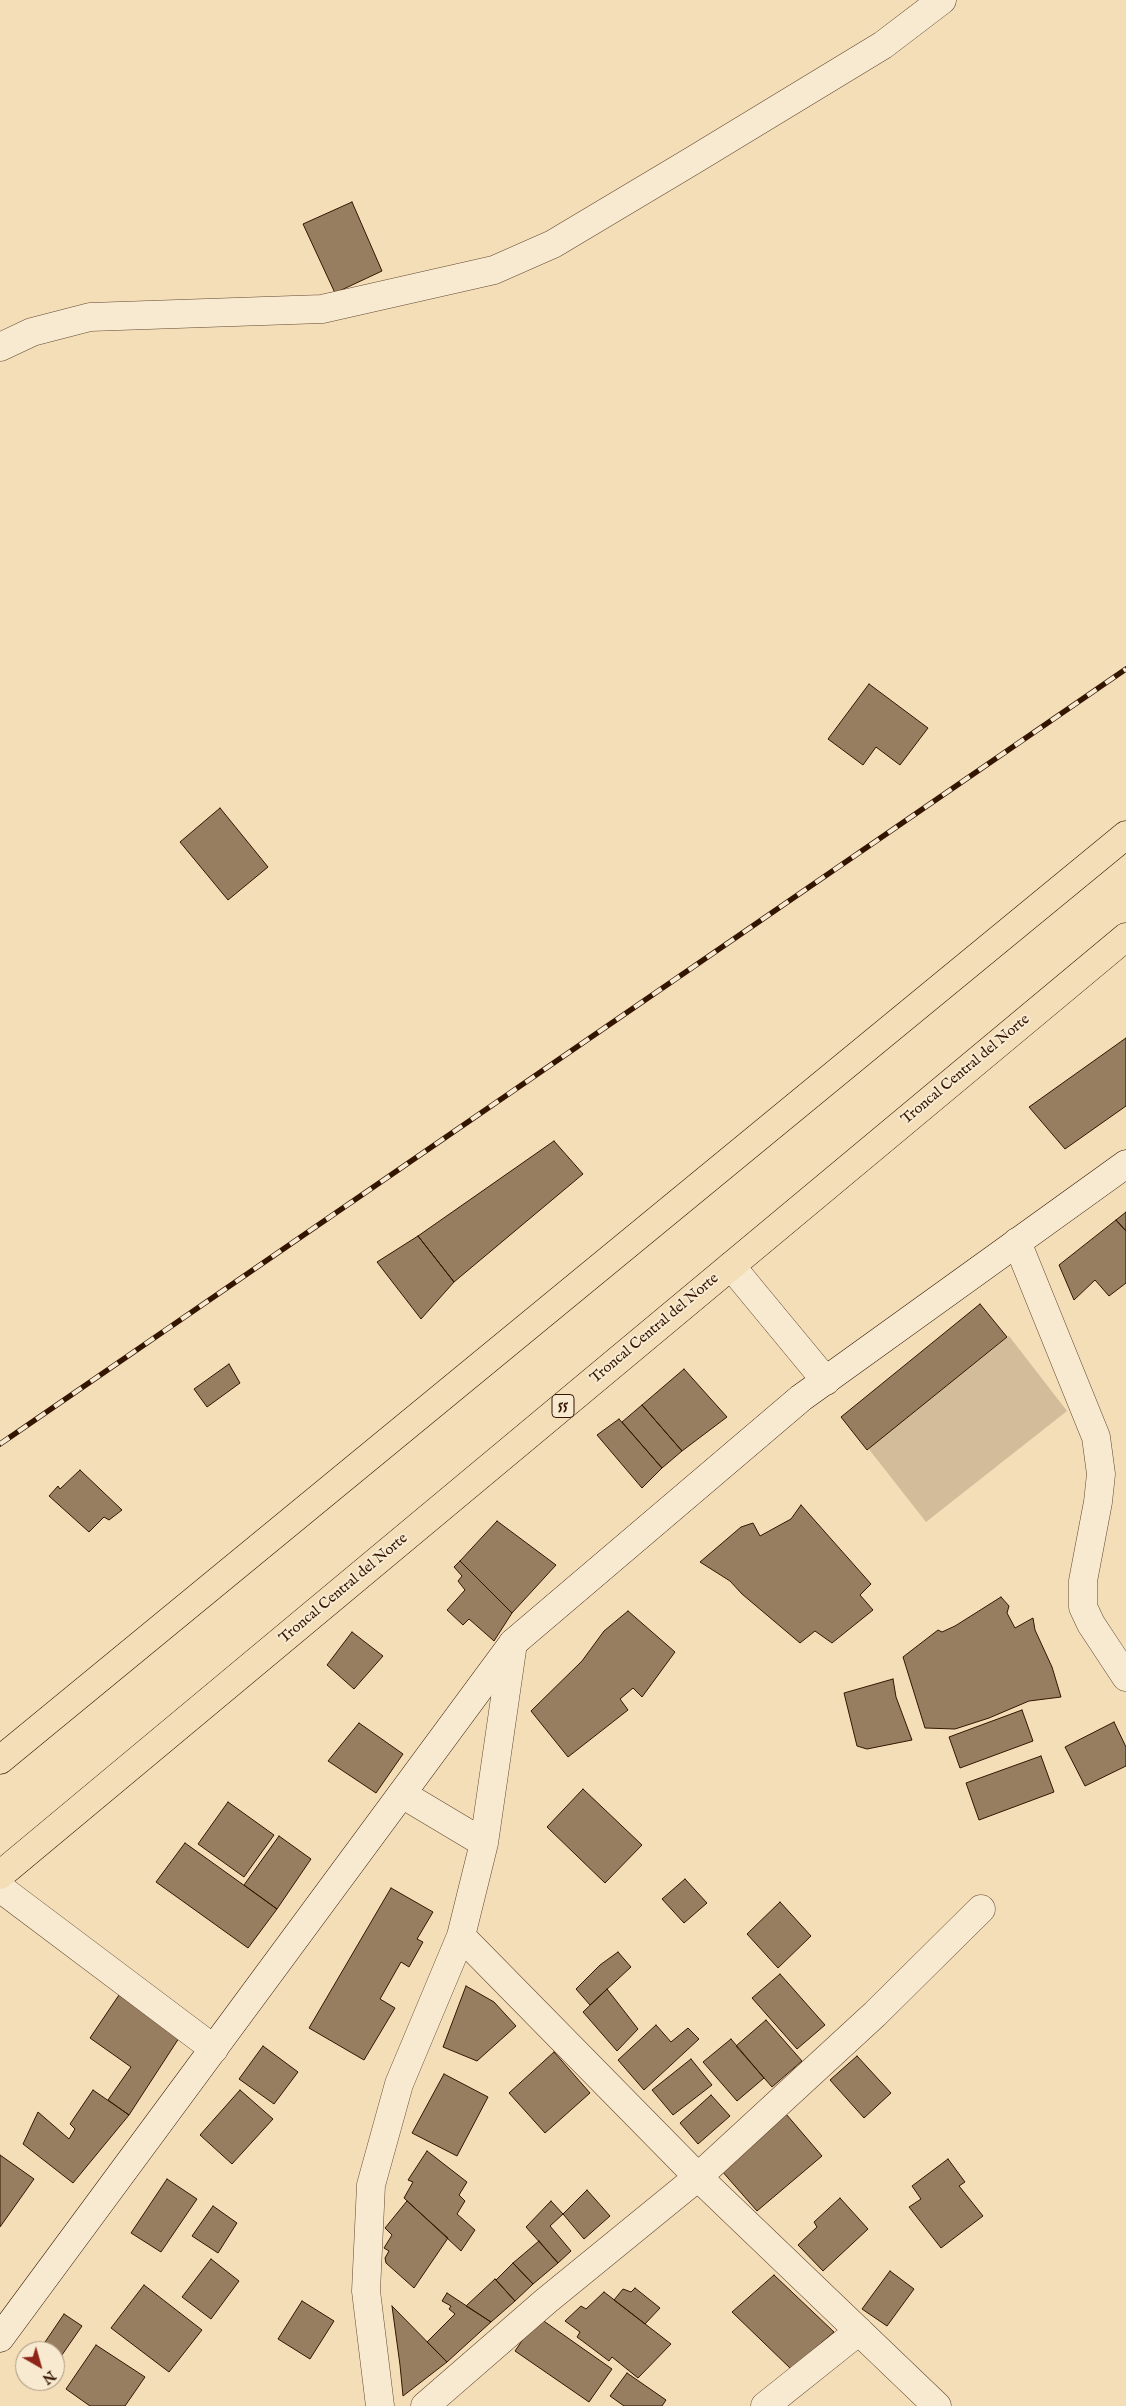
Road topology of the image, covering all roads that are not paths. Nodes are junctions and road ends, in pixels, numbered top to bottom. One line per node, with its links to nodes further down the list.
1 (942, 0): 2 (street)
2 (0, 347)
3 (1126, 835): 11 (highway)
4 (1126, 937): 7 (highway, Troncal Central del Norte / 55)
5 (1126, 1164): 6 (street)
6 (1017, 1242): 8 (street); 10 (street)
7 (731, 1266): 8 (street); 14 (highway, Troncal Central del Norte / 55)
8 (826, 1381): 9 (street)
9 (513, 1643): 12 (street); 13 (street)
10 (1126, 1677)
11 (0, 1760)
12 (402, 1794): 13 (street); 18 (street)
13 (484, 1843): 17 (street)
14 (0, 1875)
15 (0, 1888): 18 (street)
16 (981, 1908): 19 (street)
17 (460, 1936): 19 (street); 22 (street)
18 (214, 2049): 21 (street)
19 (698, 2177): 20 (street); 23 (street)
20 (859, 2331): 24 (street); 25 (street)
21 (0, 2338)
22 (380, 2406)
23 (425, 2406)
24 (764, 2406)
25 (937, 2406)

